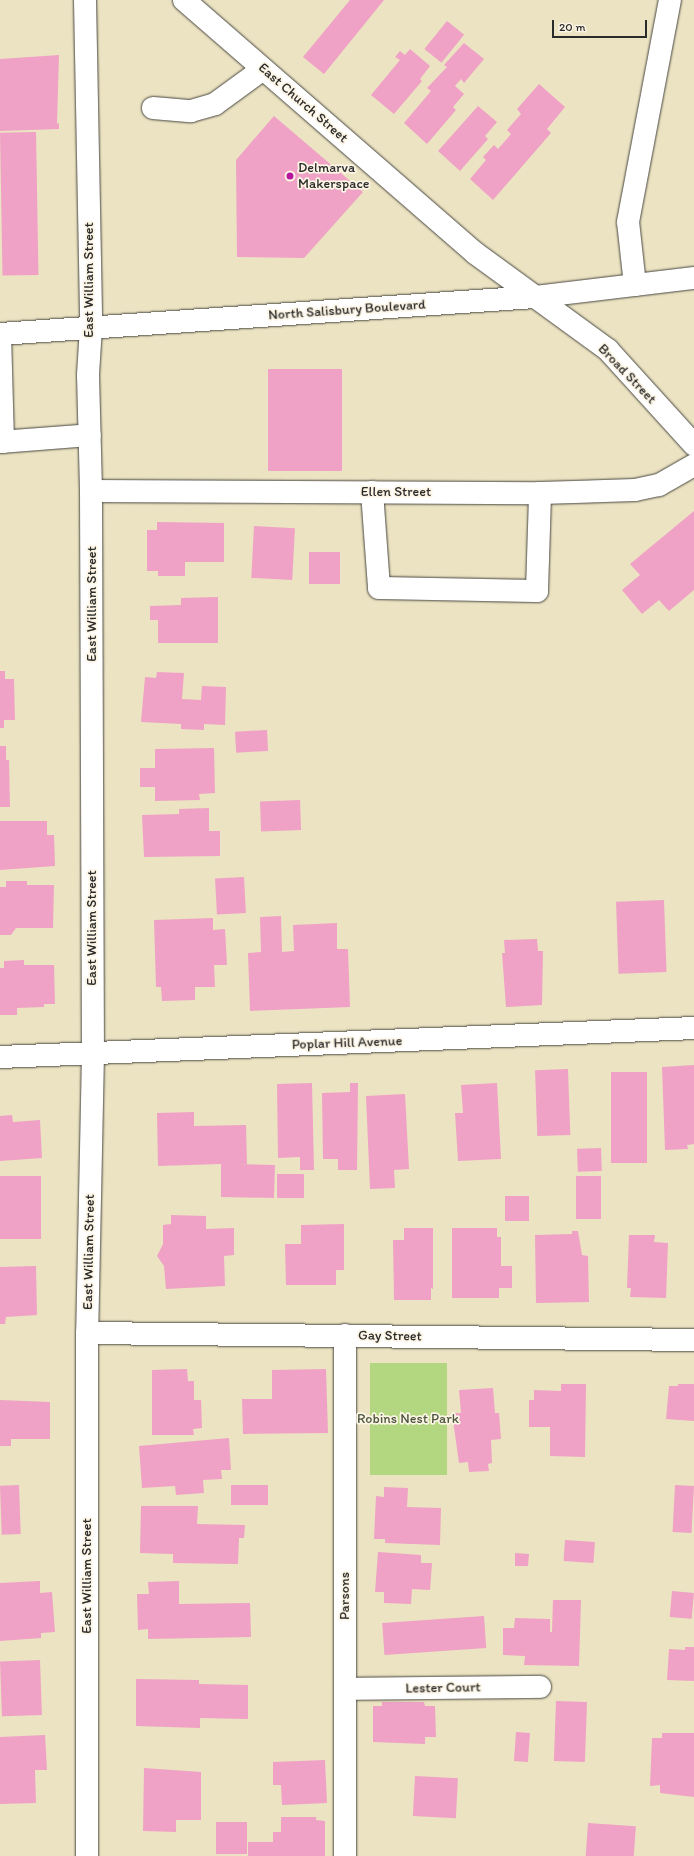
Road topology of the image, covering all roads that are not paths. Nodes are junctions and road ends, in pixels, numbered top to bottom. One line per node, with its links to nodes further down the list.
1 (85, 0): 9 (street, East William Street)
2 (184, 0): 4 (street, East Church Street)
3 (670, 0): 7 (street)
4 (263, 68): 5 (street); 8 (street, East Church Street)
5 (153, 108)
6 (694, 278): 7 (street, North Salisbury Boulevard)
7 (634, 285): 8 (street, North Salisbury Boulevard)
8 (534, 297): 9 (street, North Salisbury Boulevard); 13 (street, Broad Street)
9 (91, 327): 10 (street, North Salisbury Boulevard); 11 (street, East William Street)
10 (0, 334): 12 (street)
11 (90, 435): 12 (street); 15 (street, East William Street)
12 (1, 442)
13 (694, 446)
14 (694, 466): 17 (street, Ellen Street)
15 (91, 491): 16 (street, Ellen Street); 19 (street, East William Street)
16 (372, 492): 17 (street, Ellen Street); 17 (street)
17 (540, 493)
18 (694, 1028): 19 (street, Poplar Hill Avenue)
19 (93, 1054): 20 (street, Poplar Hill Avenue); 21 (street, East William Street)
20 (0, 1057)
21 (87, 1333): 22 (street, Gay Street); 26 (street, East William Street)
22 (345, 1335): 23 (street, Gay Street); 25 (street, Parsons)
23 (694, 1340)
24 (540, 1687): 25 (street, Lester Court)
25 (345, 1689): 27 (street, Parsons)
26 (87, 1856)
27 (345, 1856)

